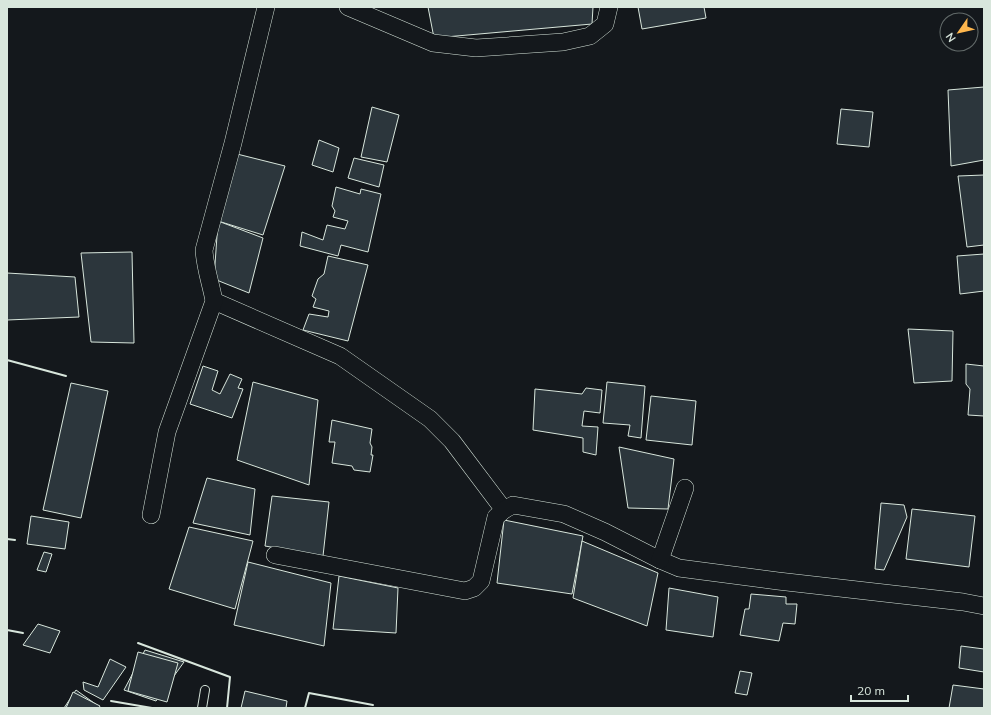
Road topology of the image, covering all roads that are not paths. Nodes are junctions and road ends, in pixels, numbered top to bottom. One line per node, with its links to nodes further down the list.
1 (266, 7): 4 (street)
2 (348, 7): 3 (street)
3 (609, 7)
4 (214, 301): 6 (street); 7 (street)
5 (685, 488): 9 (street)
6 (504, 510): 8 (street); 9 (street)
7 (151, 515)
8 (275, 555)
9 (660, 560): 10 (street)
10 (984, 606)
11 (205, 690): 12 (lane)
12 (202, 708)

